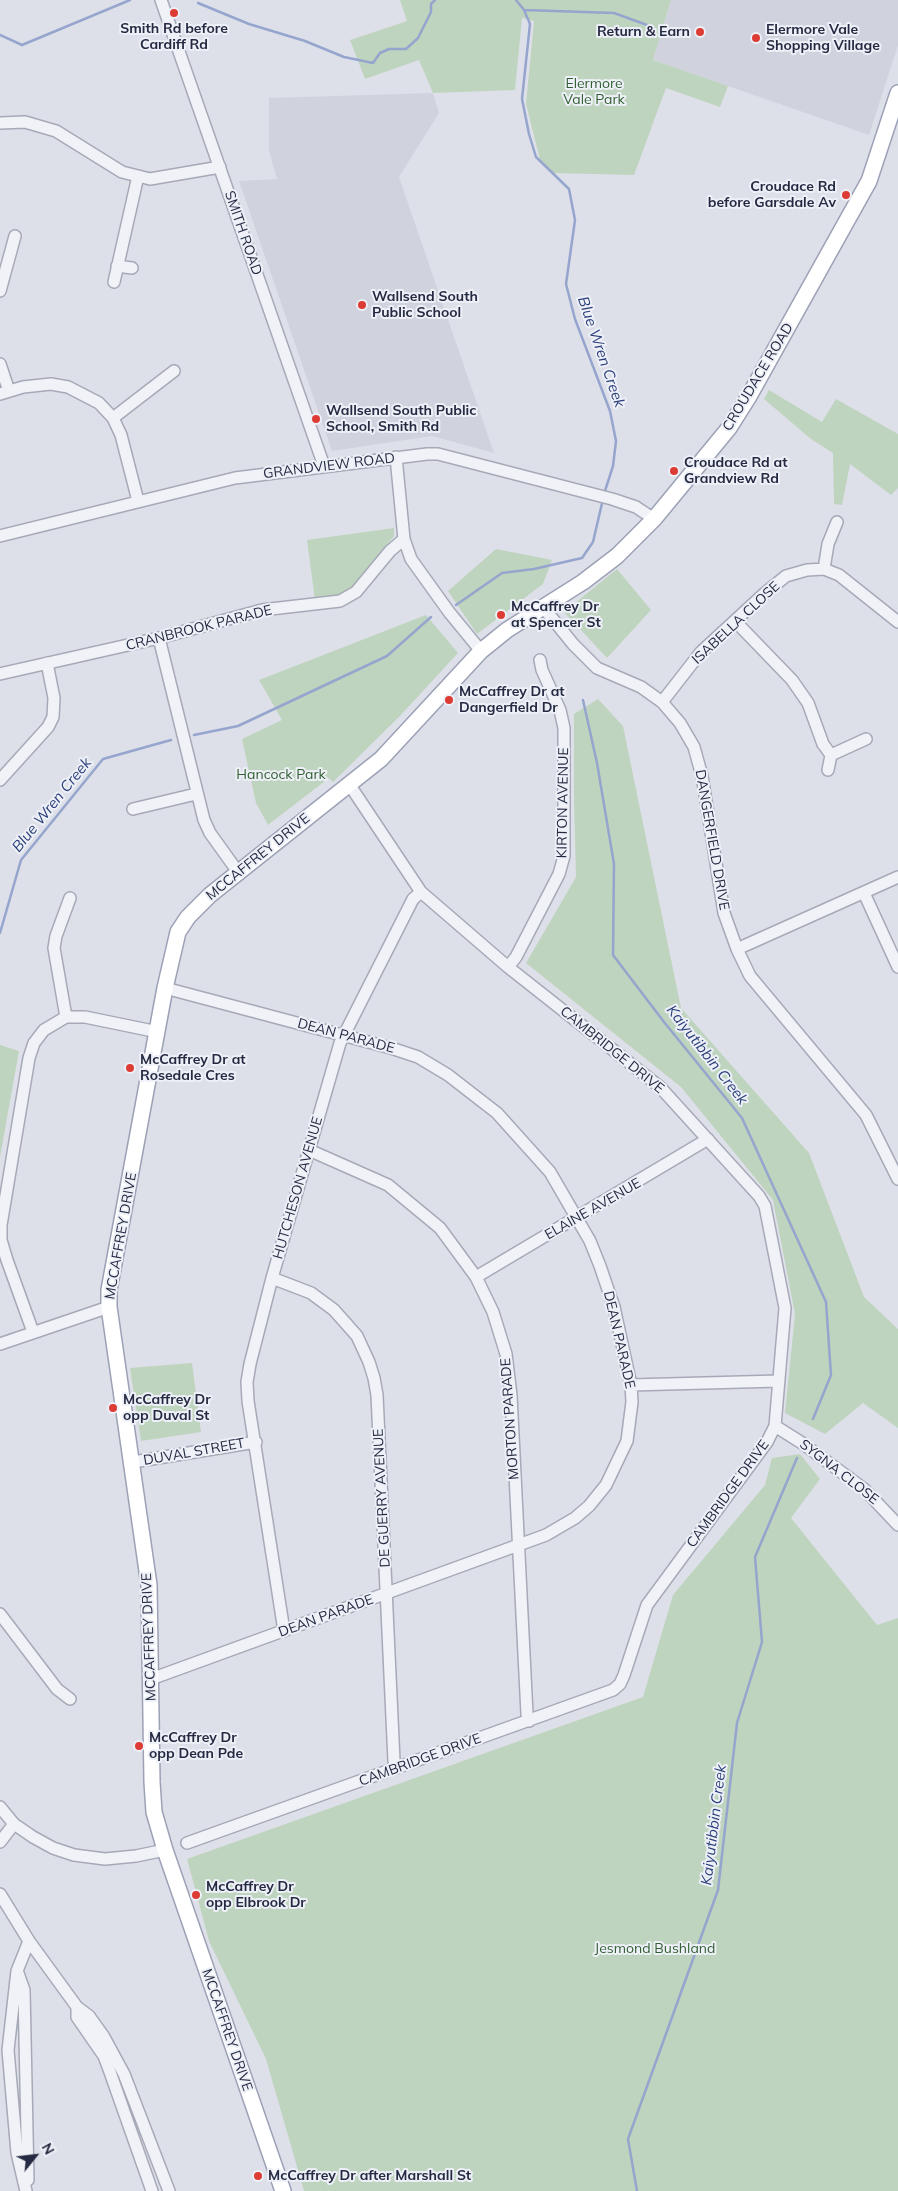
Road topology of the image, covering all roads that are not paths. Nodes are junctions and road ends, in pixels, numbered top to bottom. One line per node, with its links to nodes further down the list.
1 (161, 0): 4 (street, SMITH ROAD)
2 (898, 93): 19 (main road, CROUDACE ROAD)
3 (0, 123): 5 (street)
4 (220, 167): 5 (street); 17 (street, SMITH ROAD)
5 (138, 176): 8 (street)
6 (15, 236): 7 (street)
7 (6, 249): 11 (street)
8 (117, 266): 9 (street); 10 (street)
9 (132, 268)
10 (114, 282)
11 (0, 291)
12 (0, 364): 14 (street)
13 (174, 370): 15 (street)
14 (4, 393): 15 (street)
15 (113, 418): 18 (street)
16 (396, 457): 17 (street, GRANDVIEW ROAD); 19 (street, GRANDVIEW ROAD); 22 (street)
17 (324, 466): 18 (street, GRANDVIEW ROAD)
18 (138, 501): 21 (street, GRANDVIEW ROAD)
19 (654, 519): 24 (main road, CROUDACE ROAD)
20 (838, 522): 23 (street)
21 (0, 536)
22 (404, 539): 27 (street, CRANBROOK PARADE); 28 (street)
23 (824, 569): 25 (street, ISABELLA CLOSE); 26 (street)
24 (543, 607): 28 (main road, MCCAFFREY DRIVE); 32 (street, DANGERFIELD DRIVE)
25 (735, 621): 32 (street, ISABELLA CLOSE); 34 (street)
26 (898, 622)
27 (159, 638): 30 (street, CRANBROOK PARADE); 38 (street)
28 (481, 651): 37 (main road, MCCAFFREY DRIVE)
29 (540, 660): 46 (street, KIRTON AVENUE)
30 (48, 663): 31 (street, CRANBROOK PARADE); 36 (street)
31 (0, 674)
32 (662, 702): 45 (street, DANGERFIELD DRIVE)
33 (866, 739): 34 (street)
34 (831, 755): 35 (street)
35 (828, 770)
36 (0, 780)
37 (349, 784): 40 (main road, MCCAFFREY DRIVE); 42 (street)
38 (196, 794): 39 (street); 40 (street)
39 (133, 809)
40 (238, 872): 48 (main road, MCCAFFREY DRIVE)
41 (898, 877): 43 (street)
42 (421, 892): 46 (street, CAMBRIDGE DRIVE); 51 (street, HUTCHESON AVENUE)
43 (864, 893): 45 (street); 47 (street)
44 (70, 898): 49 (street)
45 (737, 949): 54 (street, DANGERFIELD DRIVE)
46 (508, 967): 52 (street, CAMBRIDGE DRIVE)
47 (898, 967)
48 (166, 988): 50 (main road, MCCAFFREY DRIVE); 51 (street, DEAN PARADE)
49 (66, 1017): 50 (street); 59 (street)
50 (158, 1032): 58 (main road, MCCAFFREY DRIVE)
51 (343, 1035): 53 (street, HUTCHESON AVENUE); 55 (street, DEAN PARADE)
52 (708, 1140): 55 (street, ELAINE AVENUE); 61 (street, CAMBRIDGE DRIVE)
53 (309, 1150): 56 (street, MORTON PARADE); 57 (street, HUTCHESON AVENUE)
54 (898, 1180)
55 (577, 1218): 56 (street, ELAINE AVENUE); 62 (street, DEAN PARADE)
56 (476, 1277): 67 (street, MORTON PARADE)
57 (272, 1278): 64 (street, HUTCHESON AVENUE); 68 (street, DE GUERRY AVENUE)
58 (109, 1307): 59 (street); 65 (main road, MCCAFFREY DRIVE)
59 (33, 1332): 60 (street)
60 (0, 1344)
61 (779, 1381): 62 (street); 63 (street, CAMBRIDGE DRIVE)
62 (631, 1384): 67 (street, DEAN PARADE)
63 (775, 1426): 66 (street, SYGNA CLOSE); 73 (street, CAMBRIDGE DRIVE)
64 (256, 1442): 65 (street, DUVAL STREET); 70 (street, HUTCHESON AVENUE)
65 (133, 1462): 71 (main road, MCCAFFREY DRIVE)
66 (898, 1525)
67 (518, 1547): 68 (street, DEAN PARADE); 73 (street, MORTON PARADE)
68 (386, 1594): 70 (street, DEAN PARADE); 74 (street, DE GUERRY AVENUE)
69 (0, 1614): 72 (street)
70 (284, 1631): 71 (street, DEAN PARADE)
71 (151, 1680): 79 (main road, MCCAFFREY DRIVE)
72 (70, 1699)
73 (529, 1721): 74 (street, CAMBRIDGE DRIVE)
74 (396, 1768): 78 (street, CAMBRIDGE DRIVE)
75 (0, 1807): 76 (street)
76 (14, 1824): 77 (street); 79 (street)
77 (0, 1842)
78 (187, 1843)
79 (165, 1850): 87 (main road, MCCAFFREY DRIVE)
80 (0, 1894): 81 (street)
81 (29, 1941): 82 (street); 83 (street)
82 (17, 1971): 84 (street); 84 (street)
83 (77, 2007): 85 (street); 86 (street)
84 (27, 2191)
85 (152, 2191)
86 (169, 2191)
87 (284, 2191)

